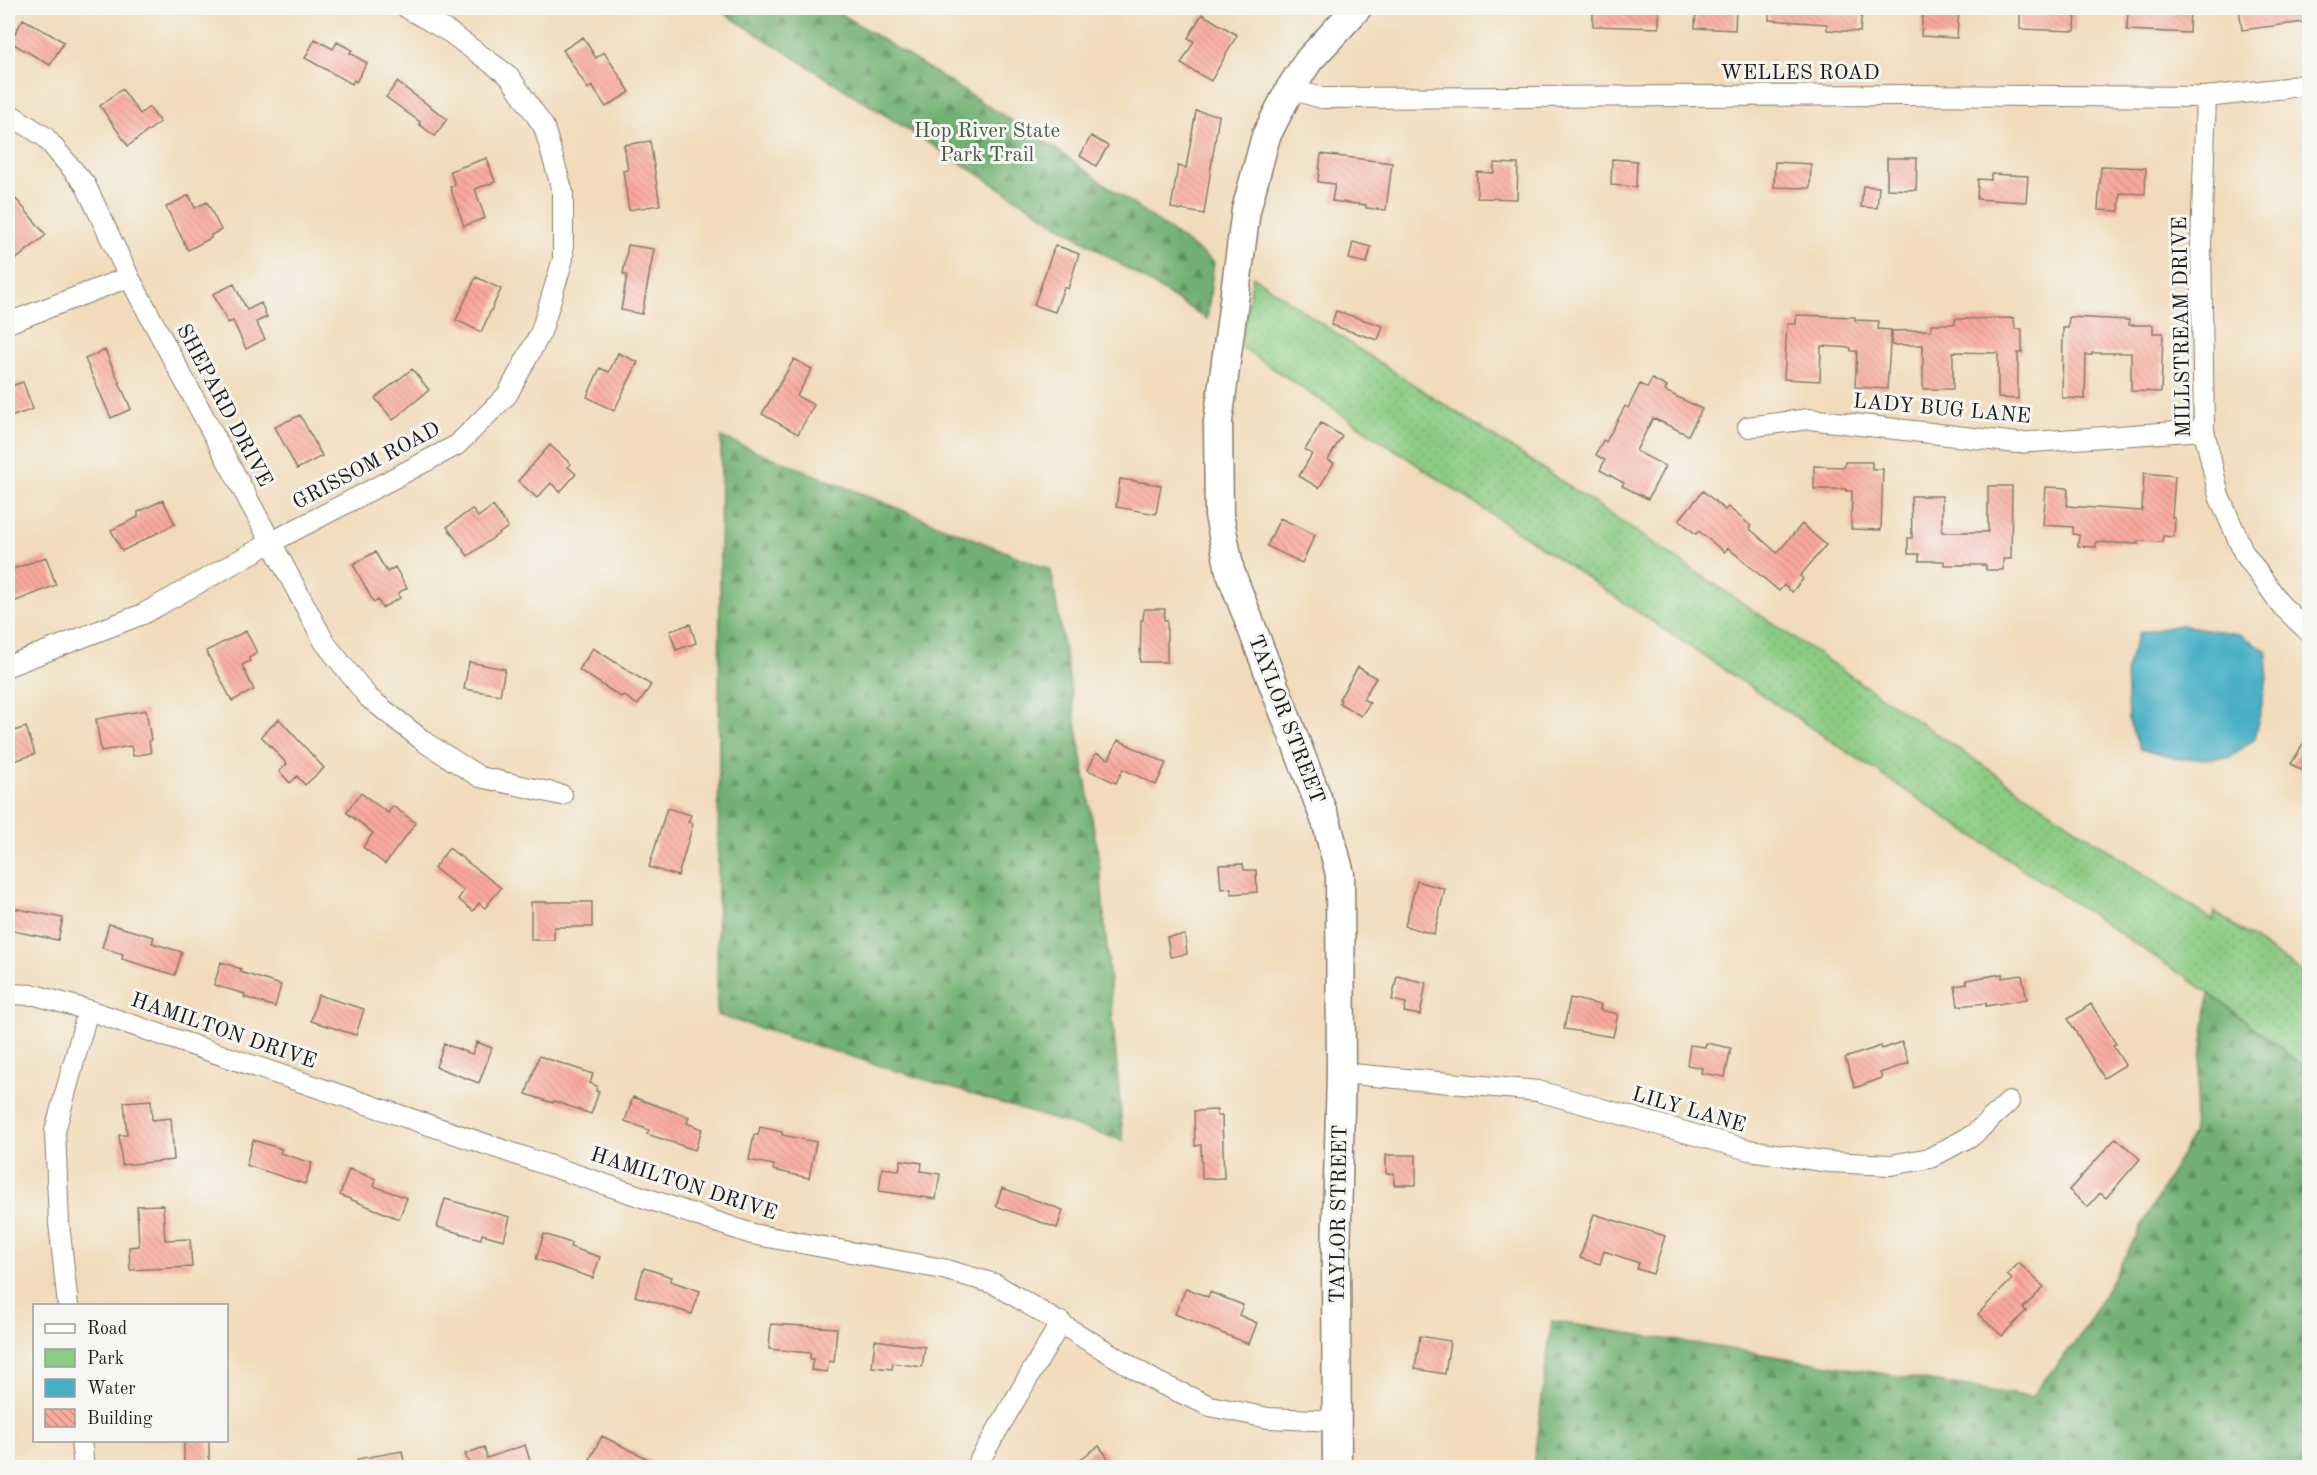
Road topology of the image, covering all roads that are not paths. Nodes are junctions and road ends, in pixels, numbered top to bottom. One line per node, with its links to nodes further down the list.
1 (407, 8): 11 (street, GRISSOM ROAD)
2 (1357, 8): 4 (street, TAYLOR STREET)
3 (2310, 83): 5 (street, WELLES ROAD)
4 (1290, 89): 5 (street, WELLES ROAD); 17 (street, TAYLOR STREET)
5 (2206, 98): 10 (street, MILLSTREAM DRIVE)
6 (8, 113): 7 (street, SHEPARD DRIVE)
7 (129, 277): 8 (street); 11 (street, SHEPARD DRIVE)
8 (8, 323)
9 (1748, 427): 10 (street, LADY BUG LANE)
10 (2204, 430): 12 (street, MILLSTREAM DRIVE)
11 (272, 542): 13 (street, GRISSOM ROAD); 14 (street, SHEPARD DRIVE)
12 (2310, 633)
13 (8, 666)
14 (562, 795)
15 (8, 994): 16 (street, HAMILTON DRIVE)
16 (88, 1010): 19 (street); 20 (street, HAMILTON DRIVE)
17 (1341, 1073): 18 (street, LILY LANE); 21 (street, TAYLOR STREET)
18 (2009, 1102)
19 (68, 1304)
20 (1061, 1322): 21 (street, HAMILTON DRIVE); 24 (street)
21 (1337, 1421): 25 (street, TAYLOR STREET)
22 (81, 1442): 23 (street)
23 (84, 1467)
24 (975, 1467)
25 (1337, 1467)

